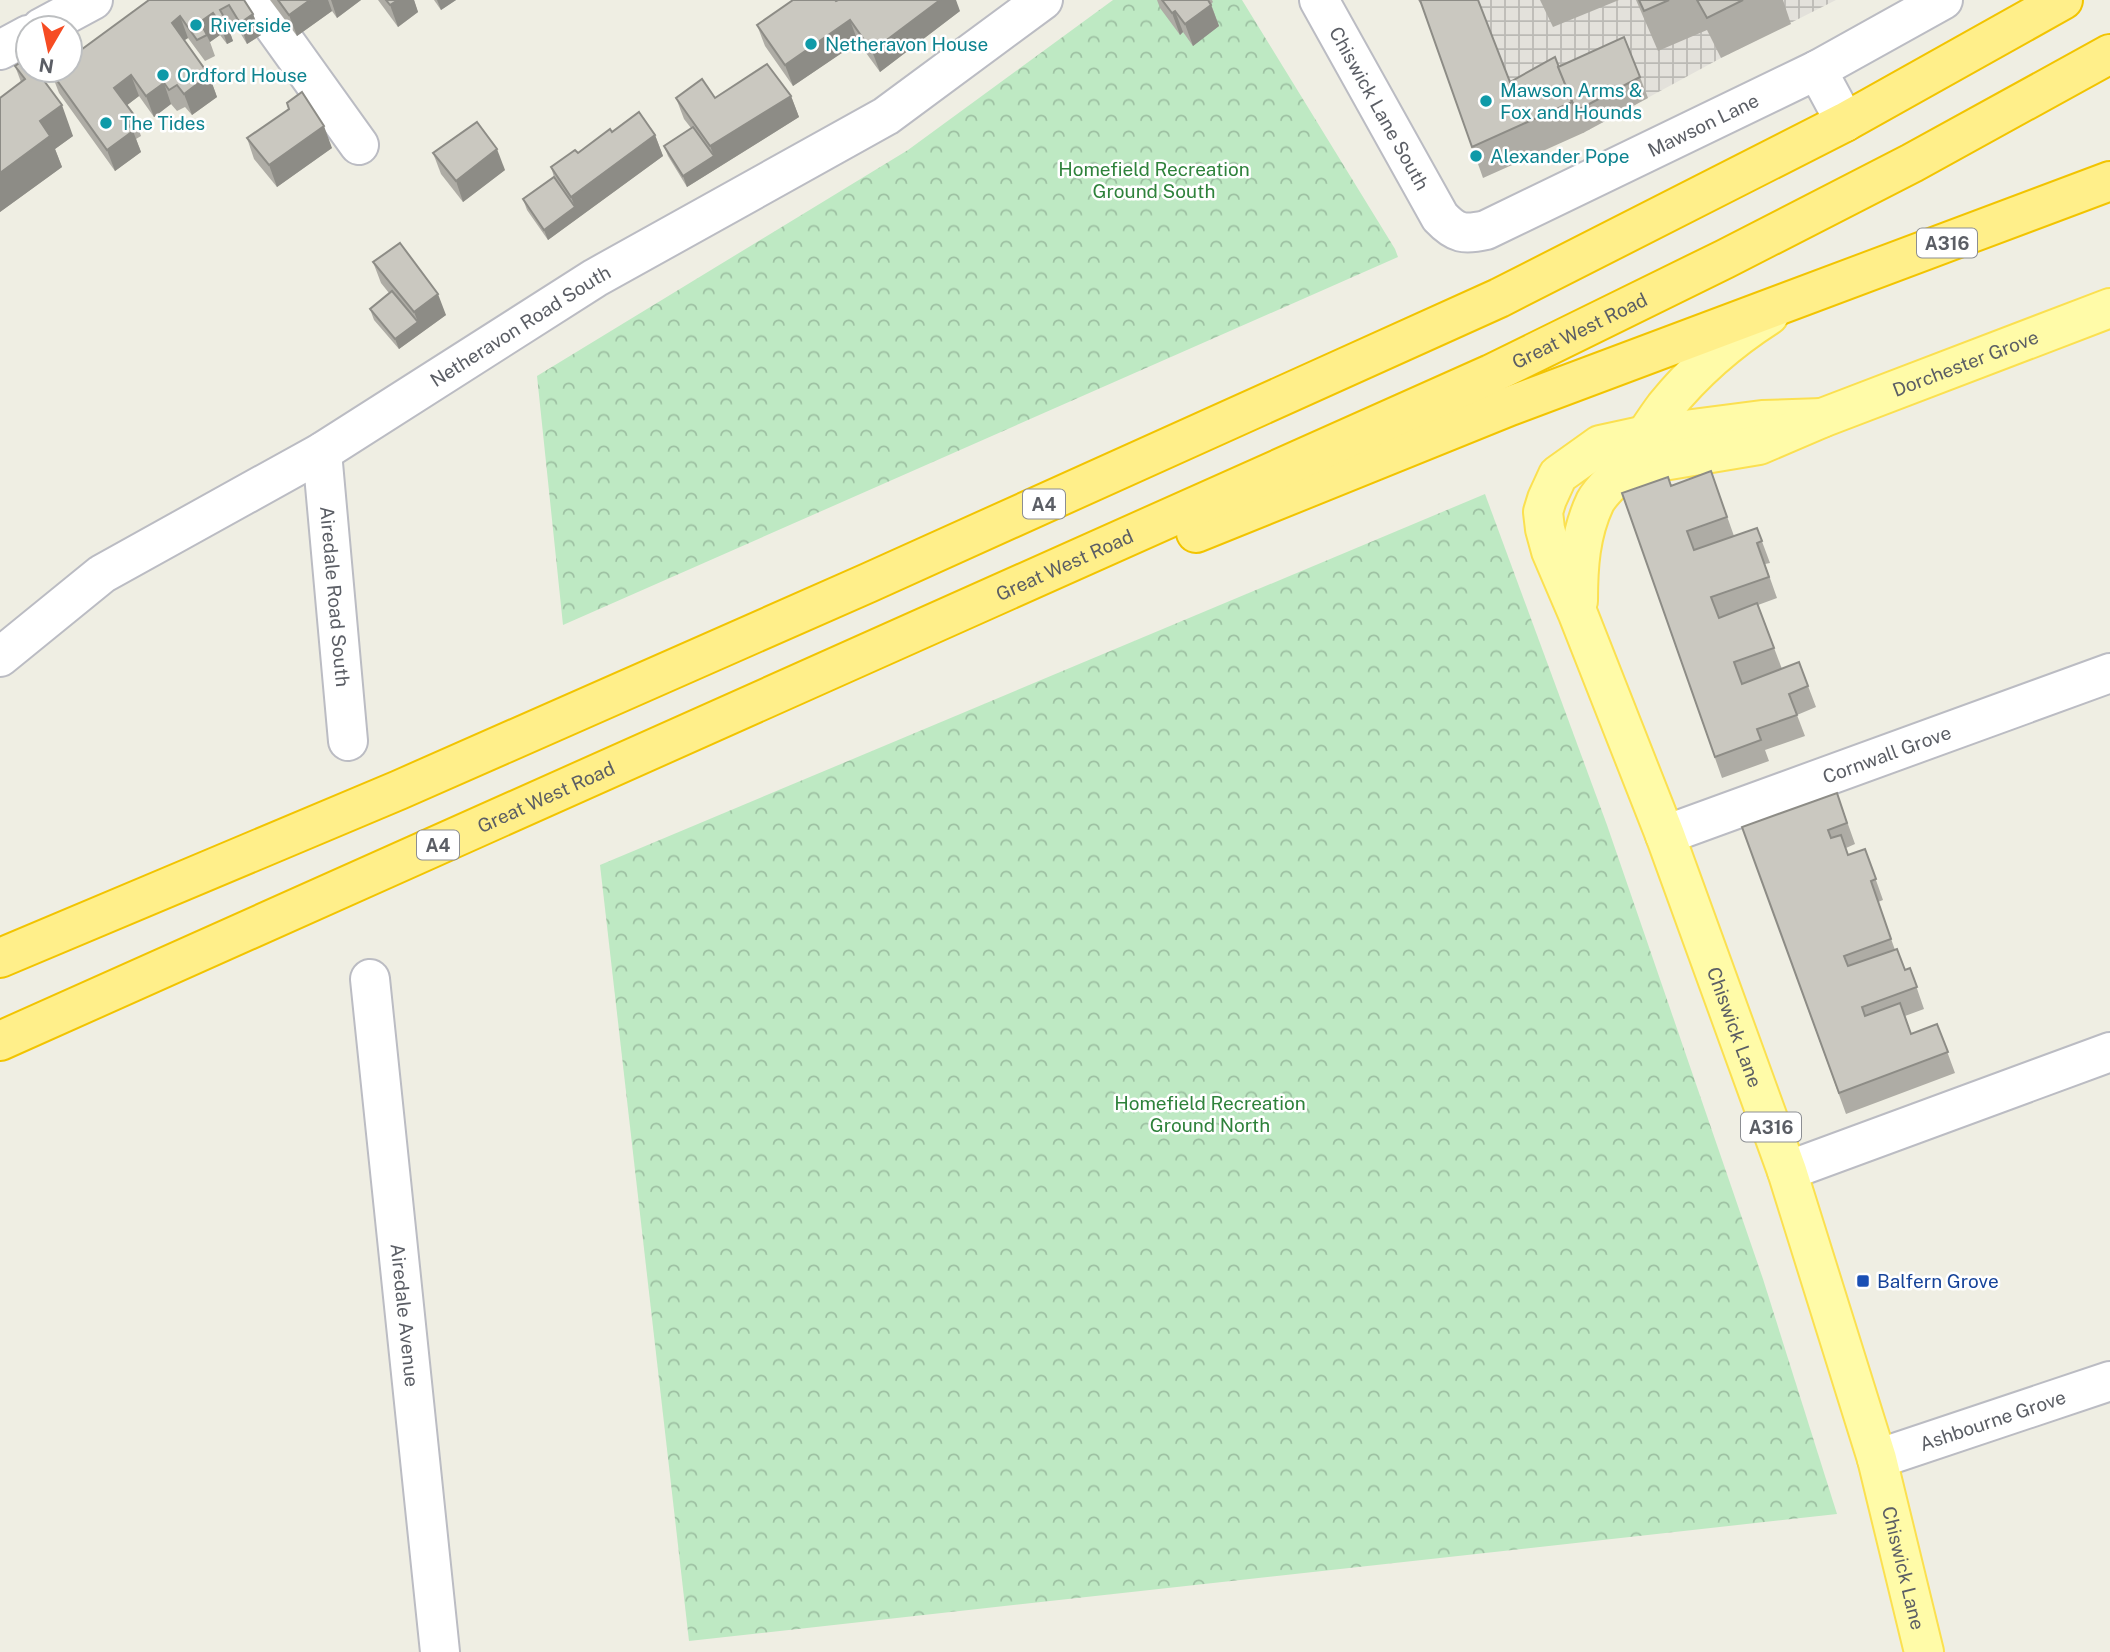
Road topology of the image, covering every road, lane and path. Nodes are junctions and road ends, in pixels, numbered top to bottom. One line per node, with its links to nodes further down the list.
1 (93, 0): 7 (street)
2 (255, 0): 11 (street)
3 (1043, 0): 18 (street, Netheravon Road South)
4 (1319, 0): 13 (street, Chiswick Lane South)
5 (1943, 0): 9 (street, Mawson Lane)
6 (2063, 0): 10 (highway, A4)
7 (67, 14)
8 (2110, 54): 24 (highway, Great West Road / A4)
9 (1817, 70): 10 (street); 13 (street, Mawson Lane)
10 (1845, 122): 26 (highway, A4)
11 (359, 145)
12 (2110, 181): 14 (highway, A316)
13 (1440, 217)
14 (1783, 305): 17 (main road, A316); 24 (highway, A4)
15 (2110, 308): 16 (main road, Dorchester Grove / A316)
16 (1822, 418): 17 (main road, Dorchester Grove / A316); 19 (main road, Dorchester Grove / A316)
17 (1646, 435): 19 (main road, A316); 20 (main road, Chiswick Lane / A316)
18 (322, 452): 21 (street, Netheravon Road South); 23 (street, Airedale Road South)
19 (1620, 473): 20 (main road, Chiswick Lane / A316)
20 (1578, 614): 25 (main road, Chiswick Lane / A316)
21 (0, 657)
22 (2110, 673): 25 (street, Cornwall Grove)
23 (348, 741)
24 (568, 788): 28 (highway, Great West Road / A4)
25 (1665, 835): 32 (main road, Chiswick Lane / A316)
26 (0, 958)
27 (370, 979): 35 (street, Airedale Avenue)
28 (51, 1018): 29 (street); 30 (highway, Great West Road / A4)
29 (0, 1022)
30 (0, 1041)
31 (2110, 1052): 32 (street)
32 (1787, 1171): 34 (main road, Chiswick Lane / A316)
33 (2110, 1381): 34 (street, Ashbourne Grove)
34 (1877, 1459): 36 (main road, Chiswick Lane / A316)
35 (440, 1652)
36 (1924, 1652)

